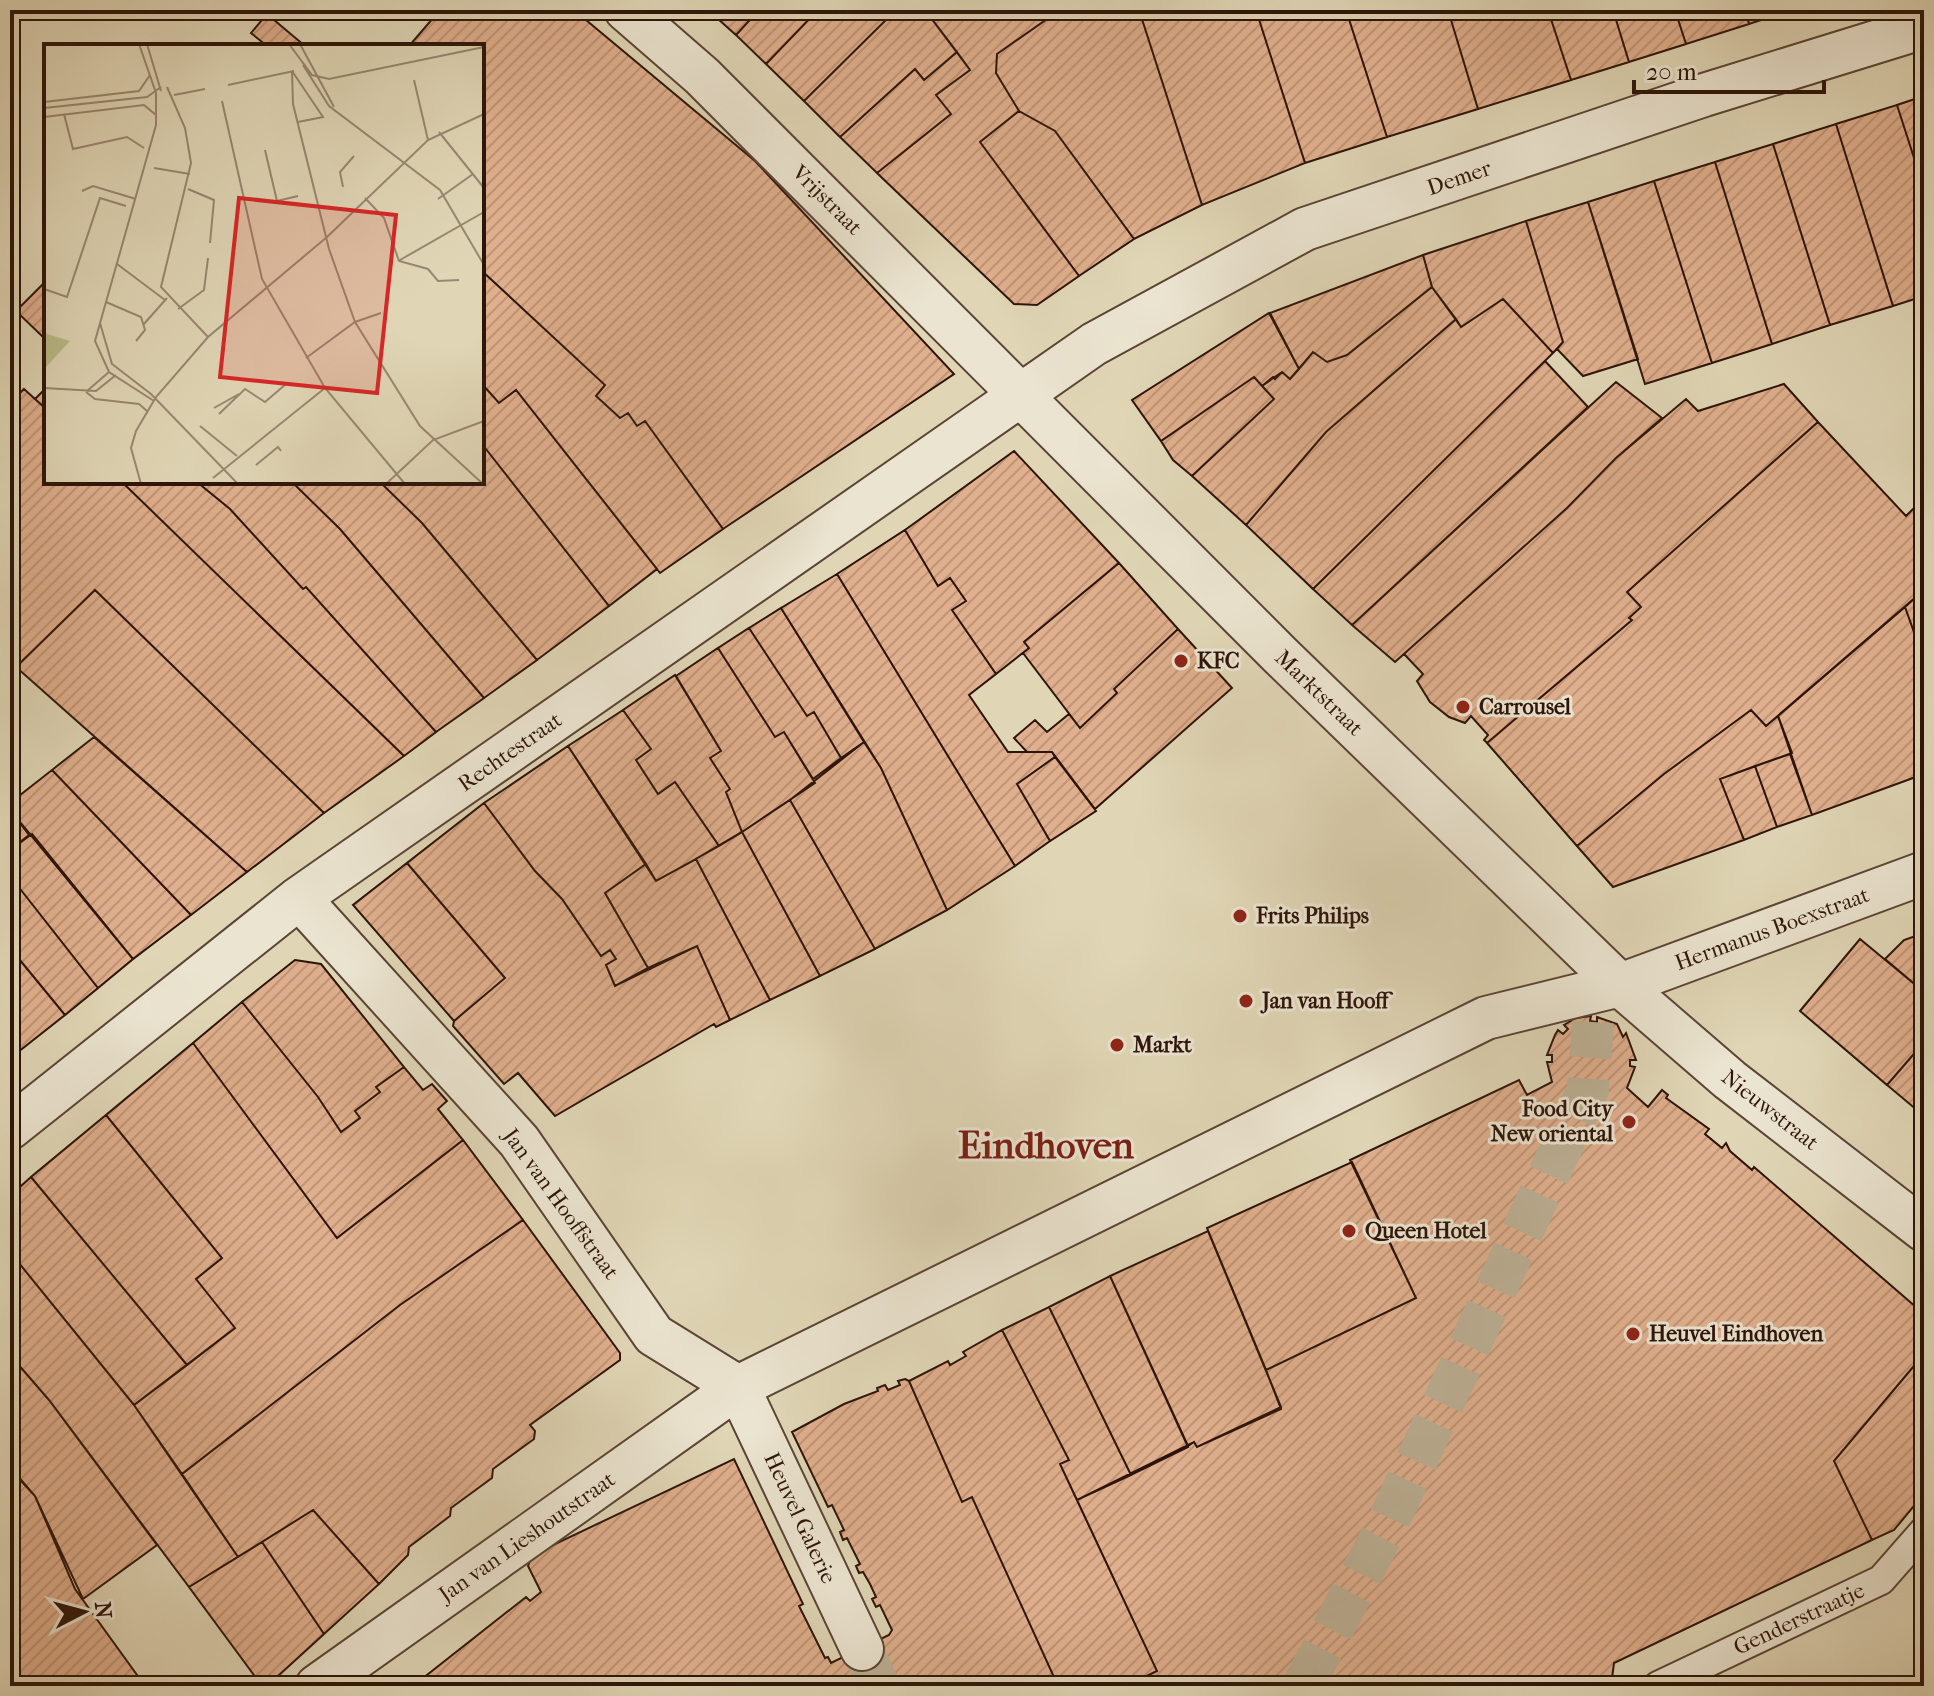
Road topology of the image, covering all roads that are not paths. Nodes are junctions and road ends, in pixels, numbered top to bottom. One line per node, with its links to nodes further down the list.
1 (626, 10): 3 (street, Vrijstraat)
2 (1924, 27): 3 (street, Demer)
3 (1024, 395): 5 (street, Rechtestraat); 6 (street, Marktstraat)
4 (1924, 873): 6 (street, Hermanus Boexstraat)
5 (299, 898): 8 (street, Rechtestraat); 10 (street, Jan van Hooffstraat)
6 (1620, 985): 7 (street); 9 (street, Nieuwstraat); 10 (street)
7 (1593, 1022)
8 (10, 1128)
9 (1924, 1230)
10 (738, 1387): 12 (street, Heuvel Galerie); 13 (street, Jan van Lieshoutstraat)
11 (1924, 1531): 14 (lane, Genderstraatje)
12 (862, 1649)
13 (317, 1686)
14 (1658, 1686)

